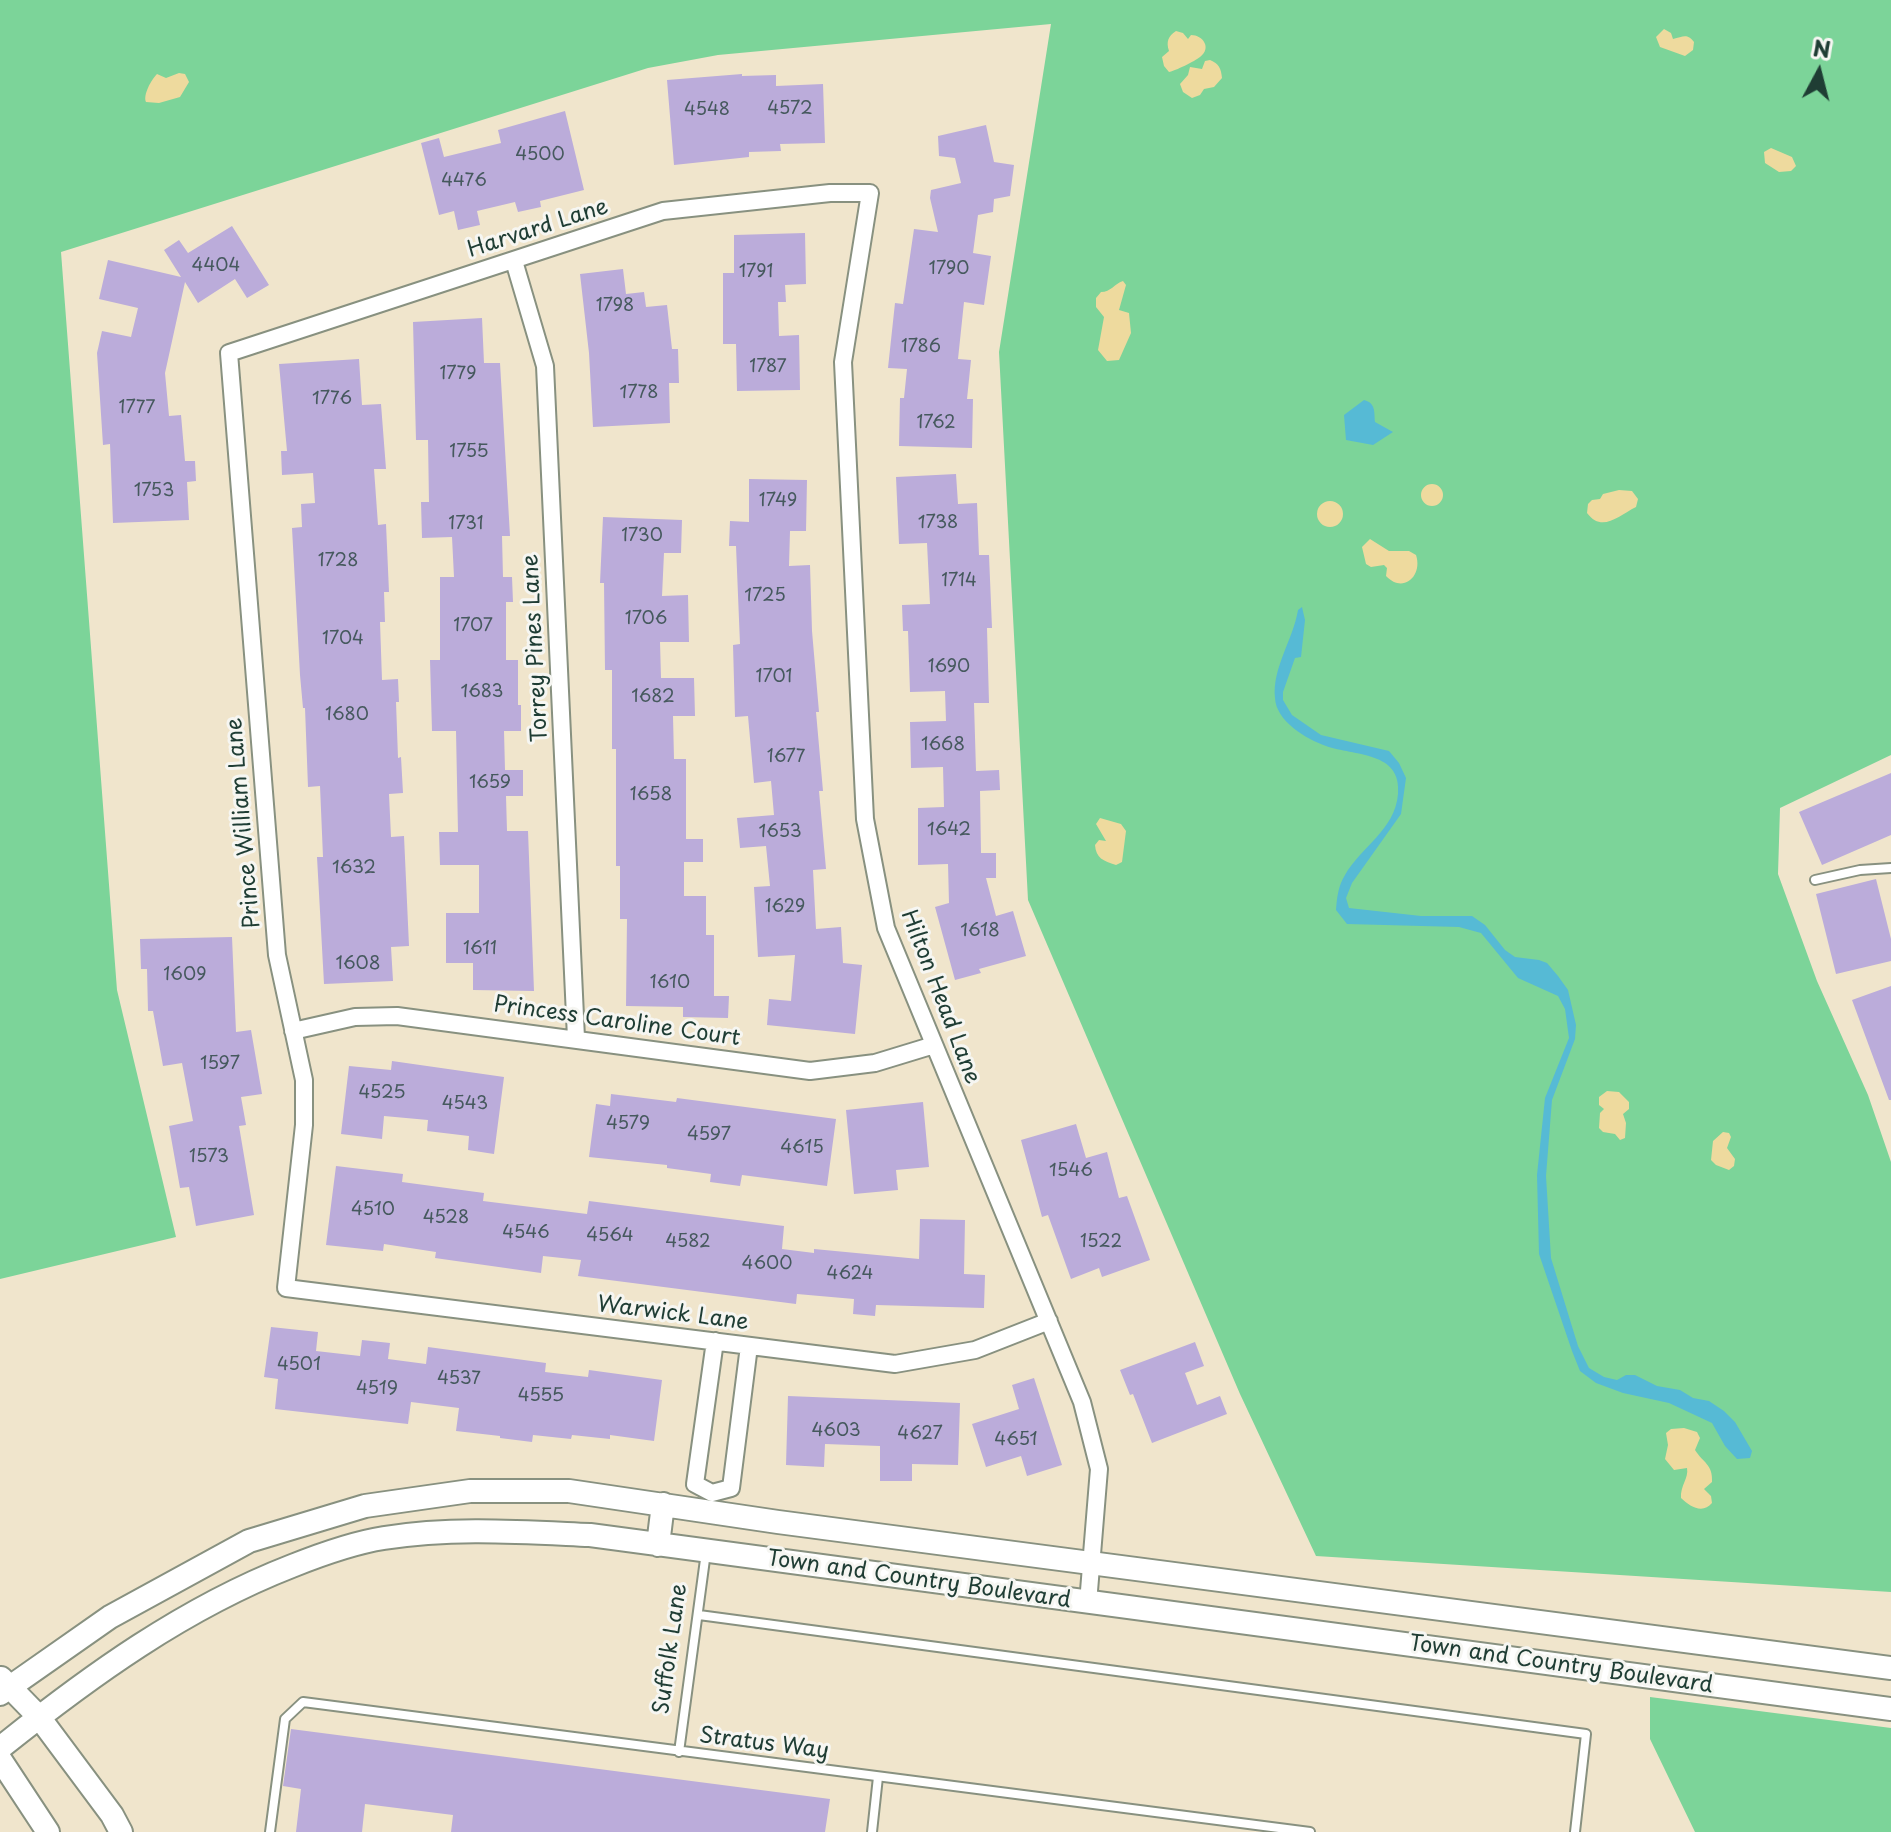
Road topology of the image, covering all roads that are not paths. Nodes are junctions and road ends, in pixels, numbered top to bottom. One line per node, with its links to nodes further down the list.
1 (870, 193): 2 (street, Harvard Lane); 8 (street, Hilton Head Lane)
2 (514, 261): 3 (street, Harvard Lane); 7 (street, Torrey Pines Lane)
3 (229, 353): 6 (street, Prince William Lane)
4 (1891, 868): 5 (lane)
5 (1815, 880)
6 (293, 1031): 7 (street, Princess Caroline Court); 9 (street, Prince William Lane)
7 (576, 1038): 8 (street, Princess Caroline Court)
8 (934, 1045): 10 (street, Hilton Head Lane)
9 (286, 1288): 11 (street, Warwick Lane)
10 (1049, 1321): 12 (street, Warwick Lane); 19 (street, Hilton Head Lane)
11 (715, 1341): 12 (street, Warwick Lane); 13 (street)
12 (749, 1346): 13 (street)
13 (711, 1502): 14 (main road, Town and Country Boulevard); 19 (main road, Town and Country Boulevard)
14 (663, 1504): 15 (main road, Town and Country Boulevard); 17 (main road)
15 (357, 1508): 16 (main road); 23 (main road, Town and Country Boulevard)
16 (365, 1542): 17 (main road, Town and Country Boulevard); 25 (main road, Town and Country Boulevard)
17 (658, 1545): 18 (main road, Town and Country Boulevard)
18 (706, 1551): 20 (main road, Town and Country Boulevard); 21 (lane, Suffolk Lane)
19 (1092, 1564): 20 (street, Hilton Head Lane); 22 (main road, Town and Country Boulevard)
20 (1088, 1603): 24 (main road, Town and Country Boulevard)
21 (699, 1615): 27 (lane, Suffolk Lane); 35 (lane)
22 (1891, 1668)
23 (3, 1686): 25 (main road)
24 (1891, 1709)
25 (39, 1717): 26 (main road, Town and Country Boulevard); 31 (main road)
26 (0, 1748)
27 (679, 1752): 29 (lane, Stratus Way); 32 (lane, Stratus Way)
28 (0, 1759): 30 (main road)
29 (878, 1777): 33 (lane); 34 (lane, Stratus Way)
30 (48, 1832)
31 (121, 1832)
32 (270, 1832)
33 (872, 1832)
34 (1310, 1832)
35 (1575, 1832)

